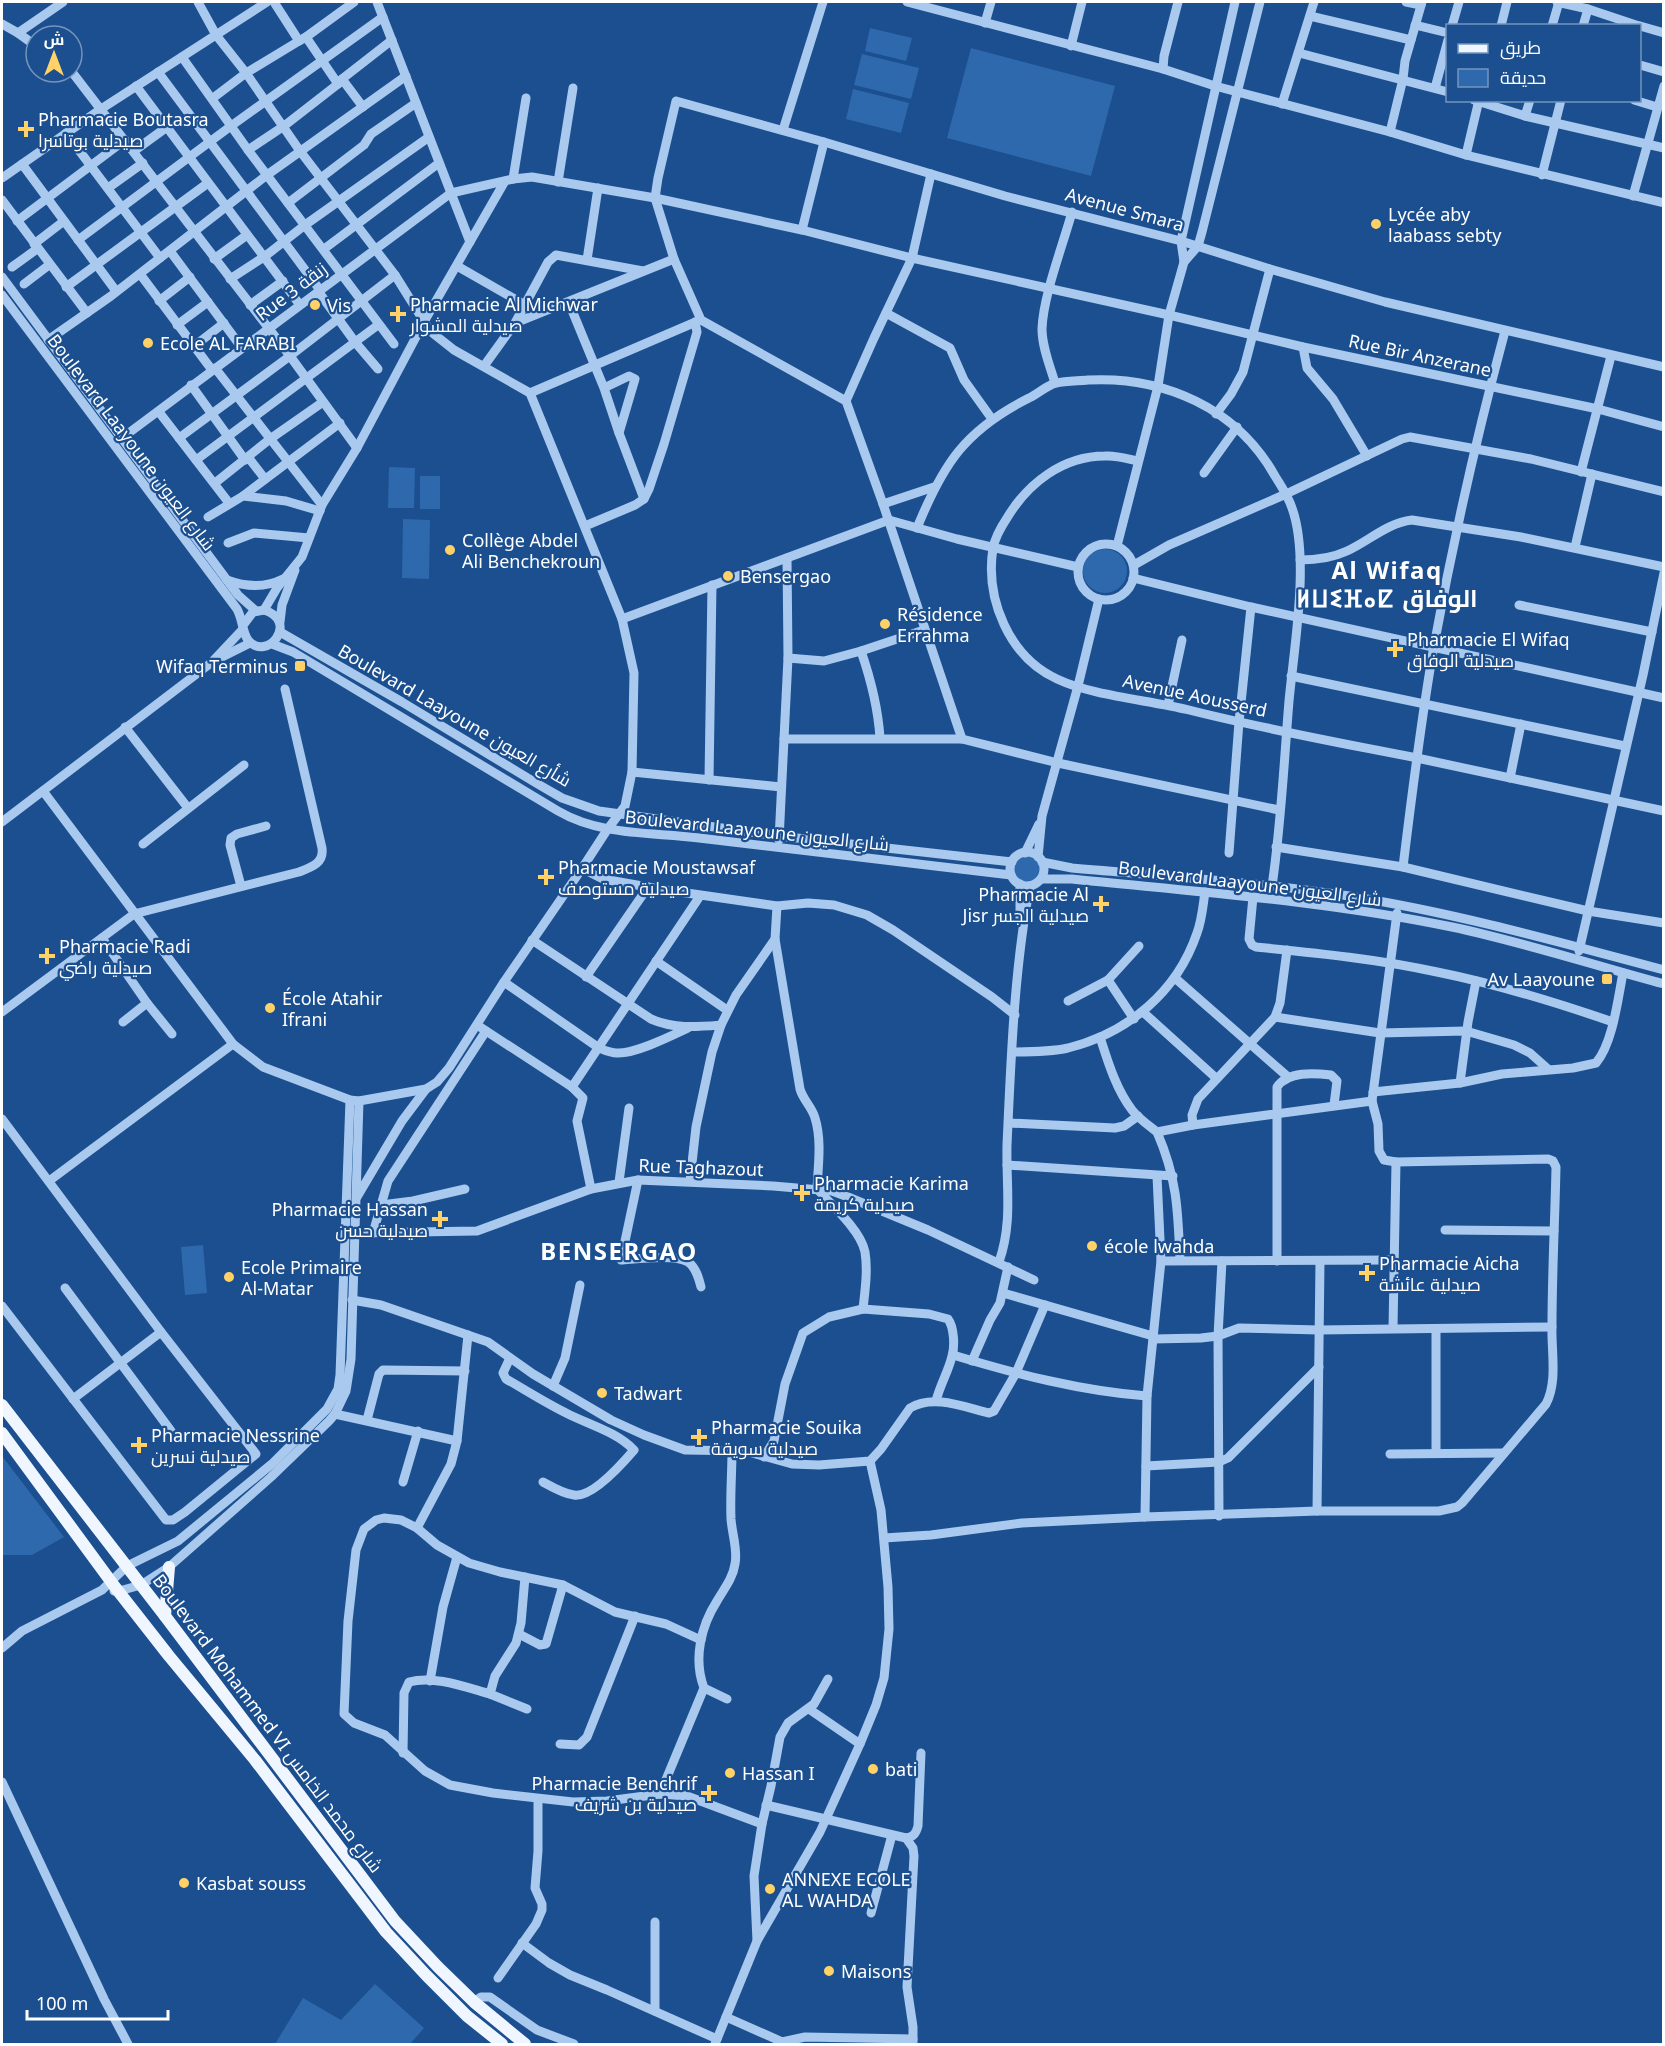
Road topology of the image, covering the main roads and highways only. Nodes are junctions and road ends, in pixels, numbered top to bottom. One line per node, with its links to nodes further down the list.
1 (2, 1406): 4 (main road, Boulevard Mohammed VI شارع محمد الخامس)
2 (2, 1433): 5 (main road, Boulevard Mohammed VI شارع محمد الخامس)
3 (169, 1567): 4 (main road)
4 (165, 1616): 6 (main road, Boulevard Mohammed VI شارع محمد الخامس)
5 (502, 2044)
6 (525, 2044)

